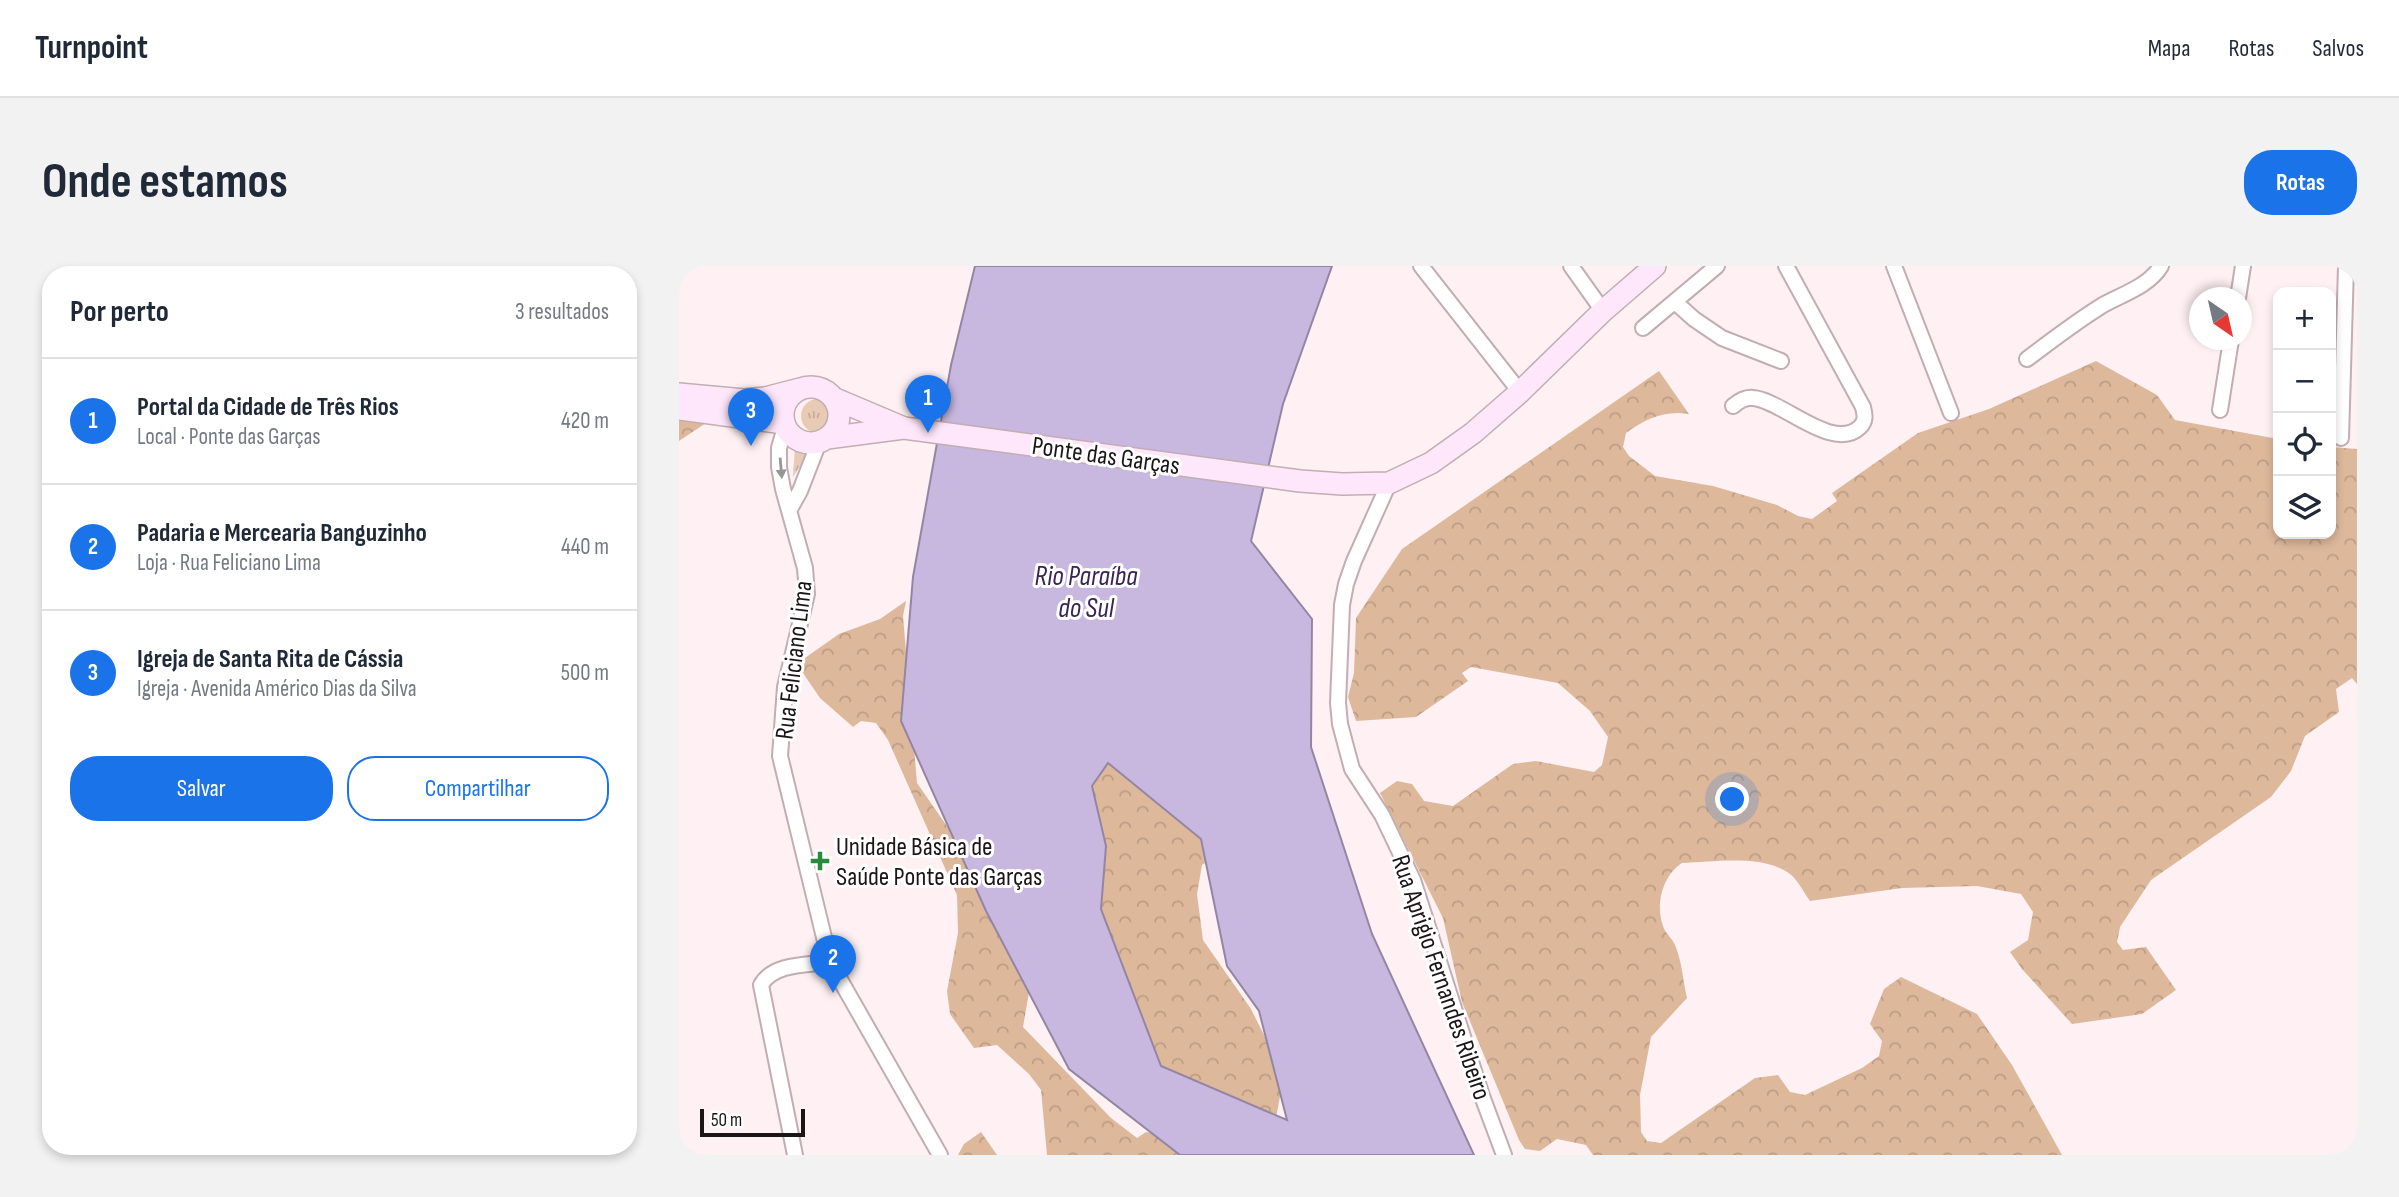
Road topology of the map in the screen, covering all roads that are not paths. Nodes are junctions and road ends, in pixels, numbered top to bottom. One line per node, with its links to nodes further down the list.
1 (1421, 266): 18 (street)
2 (1571, 266): 12 (street)
3 (1655, 266): 12 (main road)
4 (1717, 266): 11 (street)
5 (1786, 266): 21 (street)
6 (1894, 266): 24 (street)
7 (2161, 266): 15 (street)
8 (2243, 266): 10 (street)
9 (2346, 266): 27 (street)
10 (2240, 287)
11 (1675, 302): 13 (street); 16 (street)
12 (1603, 311): 18 (main road)
13 (1643, 328)
14 (2229, 350): 23 (street)
15 (2027, 359)
16 (1781, 361)
17 (800, 389): 19 (main road); 20 (main road); 25 (main road)
18 (1520, 393): 29 (main road)
19 (679, 394)
20 (833, 398): 26 (main road); 28 (main road)
21 (1733, 406)
22 (679, 409): 25 (main road)
23 (2220, 411)
24 (1951, 413)
25 (785, 425): 28 (main road); 30 (street, Rua Feliciano Lima, one-way to 30)
26 (909, 429): 28 (main road); 29 (main road, Ponte das Garças)
27 (2341, 438)
28 (823, 440): 30 (street)
29 (1389, 483): 34 (street, Rua Aprigio Fernandes Ribeiro)
30 (790, 509): 31 (street, Rua Feliciano Lima)
31 (830, 962): 32 (street); 33 (street, Rua Feliciano Lima)
32 (795, 1155)
33 (940, 1155)
34 (1504, 1155)

